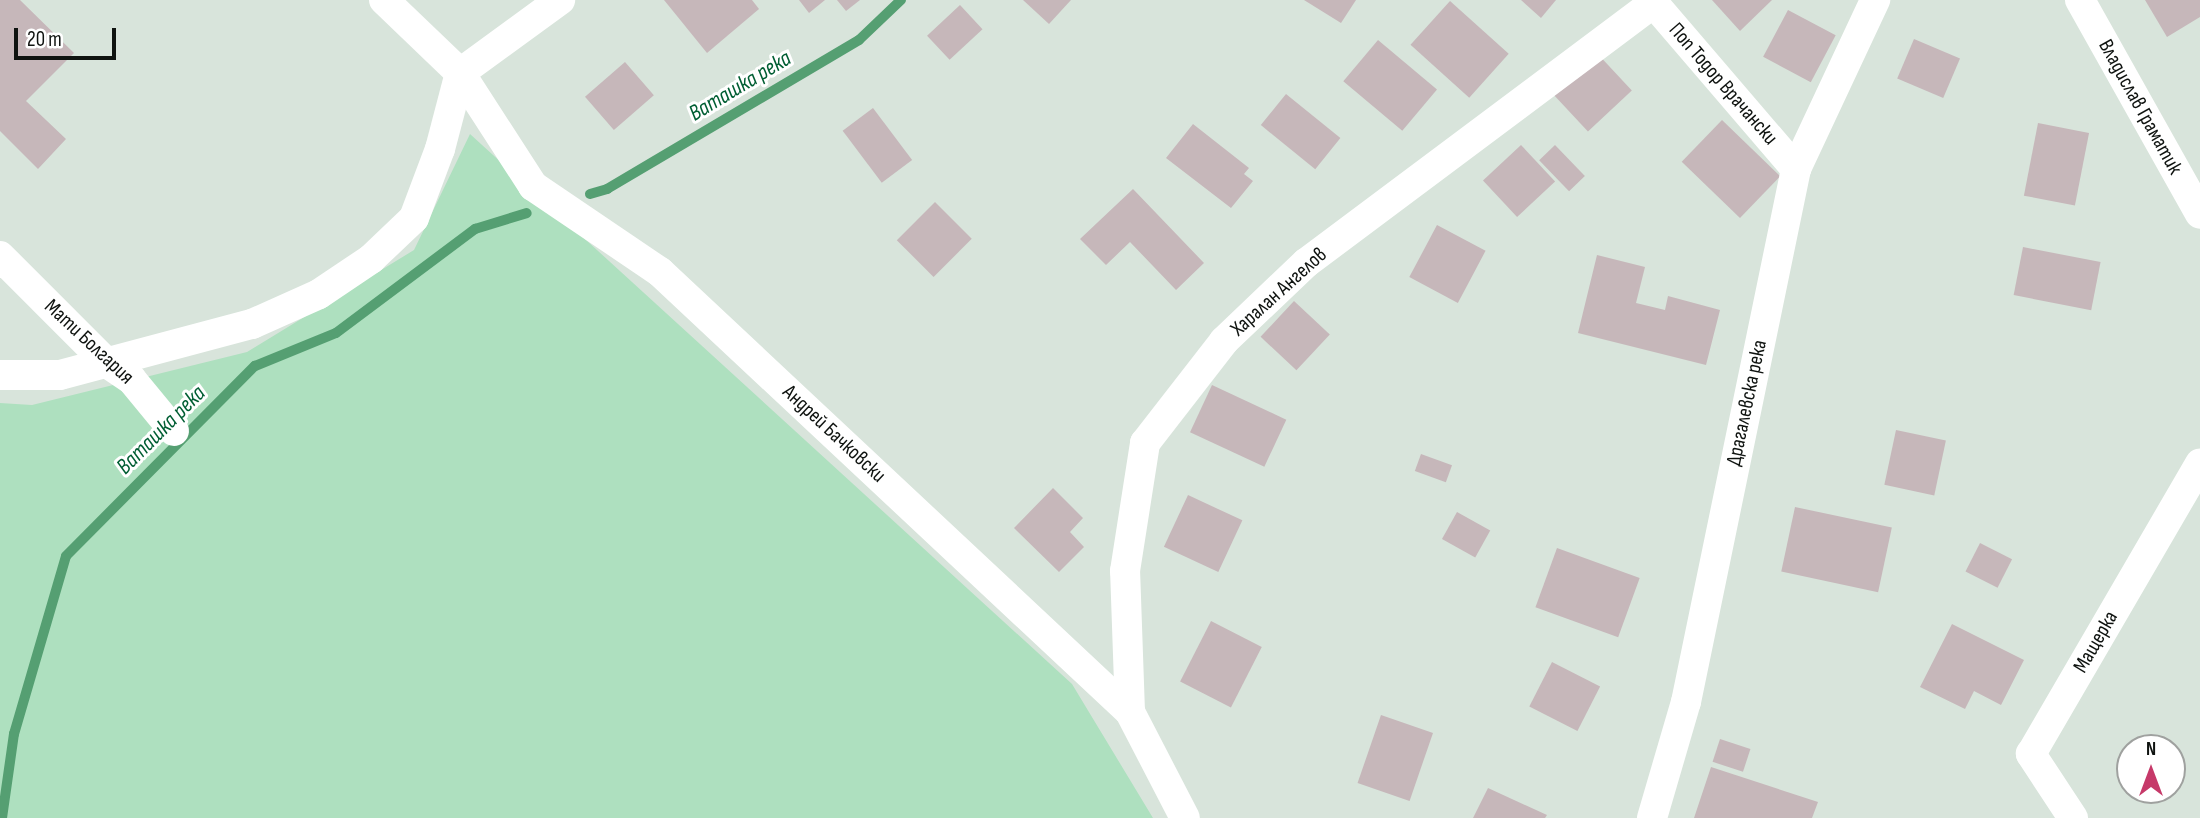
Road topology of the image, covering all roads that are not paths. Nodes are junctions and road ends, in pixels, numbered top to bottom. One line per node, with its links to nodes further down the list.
1 (384, 0): 6 (street, Андрей Бачковски)
2 (560, 0): 6 (street)
3 (1875, 0): 7 (street, Драгалевска река)
4 (2080, 0): 8 (street, Владислав Граматик)
5 (1652, 1): 7 (street, Поп Тодор Врачански); 14 (street, Харалан Ангелов)
6 (460, 73): 10 (street); 14 (street, Андрей Бачковски)
7 (1796, 169): 16 (street, Драгалевска река)
8 (2200, 214)
9 (0, 256): 10 (street, Мати Болгария)
10 (107, 363): 11 (street); 12 (street, Мати Болгария)
11 (0, 375)
12 (174, 431)
13 (2200, 464): 17 (street, Мащерка)
14 (1130, 712): 15 (street, Андрей Бачковски)
15 (1185, 818)
16 (1652, 818)
17 (2073, 818)

